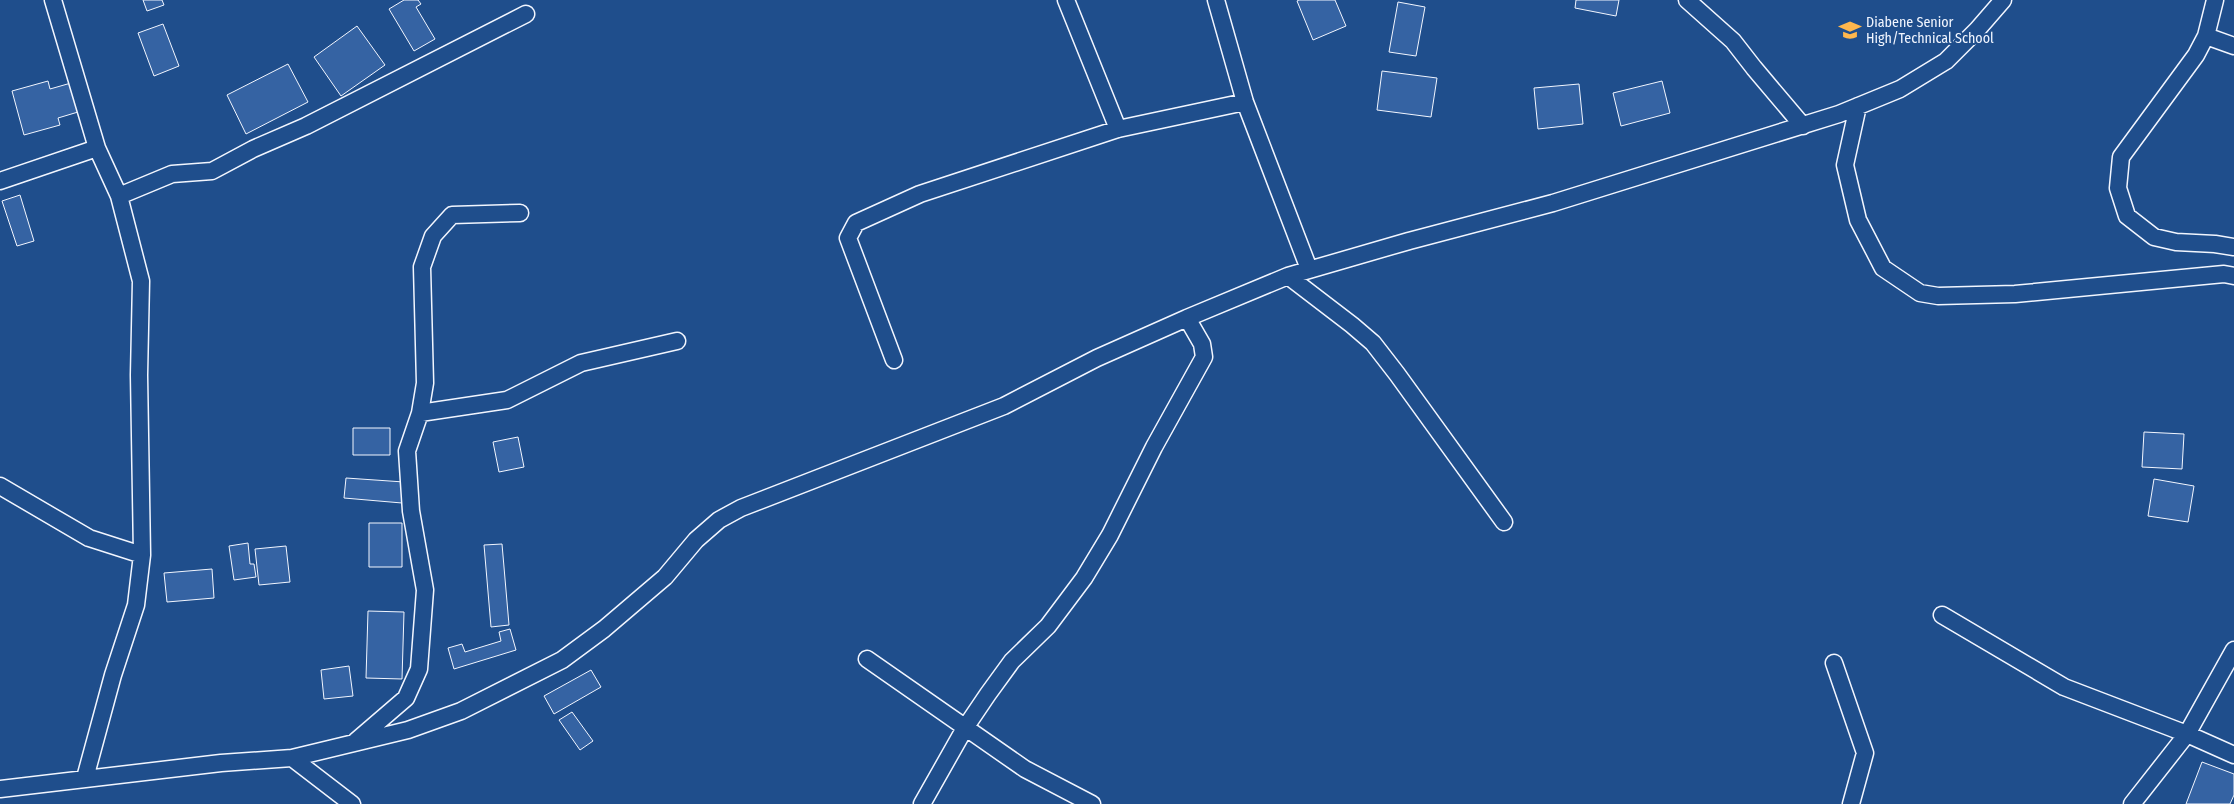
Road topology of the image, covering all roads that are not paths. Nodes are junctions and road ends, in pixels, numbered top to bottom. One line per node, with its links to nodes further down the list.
1 (53, 0): 14 (street)
2 (1066, 0): 13 (street)
3 (1216, 0): 10 (street)
4 (1687, 0): 12 (street)
5 (2003, 0): 11 (street)
6 (2215, 0): 8 (street)
7 (526, 14): 16 (street)
8 (2206, 36): 9 (street); 18 (street)
9 (2234, 46)
10 (1245, 102): 13 (street); 19 (street)
11 (1858, 106): 12 (street); 21 (street)
12 (1803, 126): 19 (street)
13 (1118, 129): 24 (street)
14 (97, 148): 15 (street); 16 (street)
15 (0, 181)
16 (119, 196): 28 (street)
17 (520, 213): 25 (street)
18 (2234, 247)
19 (1309, 269): 20 (street)
20 (1288, 276): 22 (street); 27 (street)
21 (2234, 276)
22 (1187, 318): 33 (street); 35 (street)
23 (677, 341): 25 (street)
24 (894, 360)
25 (420, 413): 35 (street)
26 (0, 486): 28 (street)
27 (1504, 522)
28 (142, 555): 38 (street)
29 (1942, 615): 34 (street)
30 (2234, 650): 34 (street)
31 (867, 659): 33 (street)
32 (1834, 663): 43 (street)
33 (964, 728): 41 (street); 42 (street)
34 (2187, 734): 36 (street); 44 (street)
35 (352, 744): 37 (street)
36 (2234, 755)
37 (292, 758): 38 (street); 40 (street)
38 (85, 778): 39 (street)
39 (0, 790)
40 (352, 804)
41 (922, 804)
42 (1092, 804)
43 (1851, 804)
44 (2132, 804)

